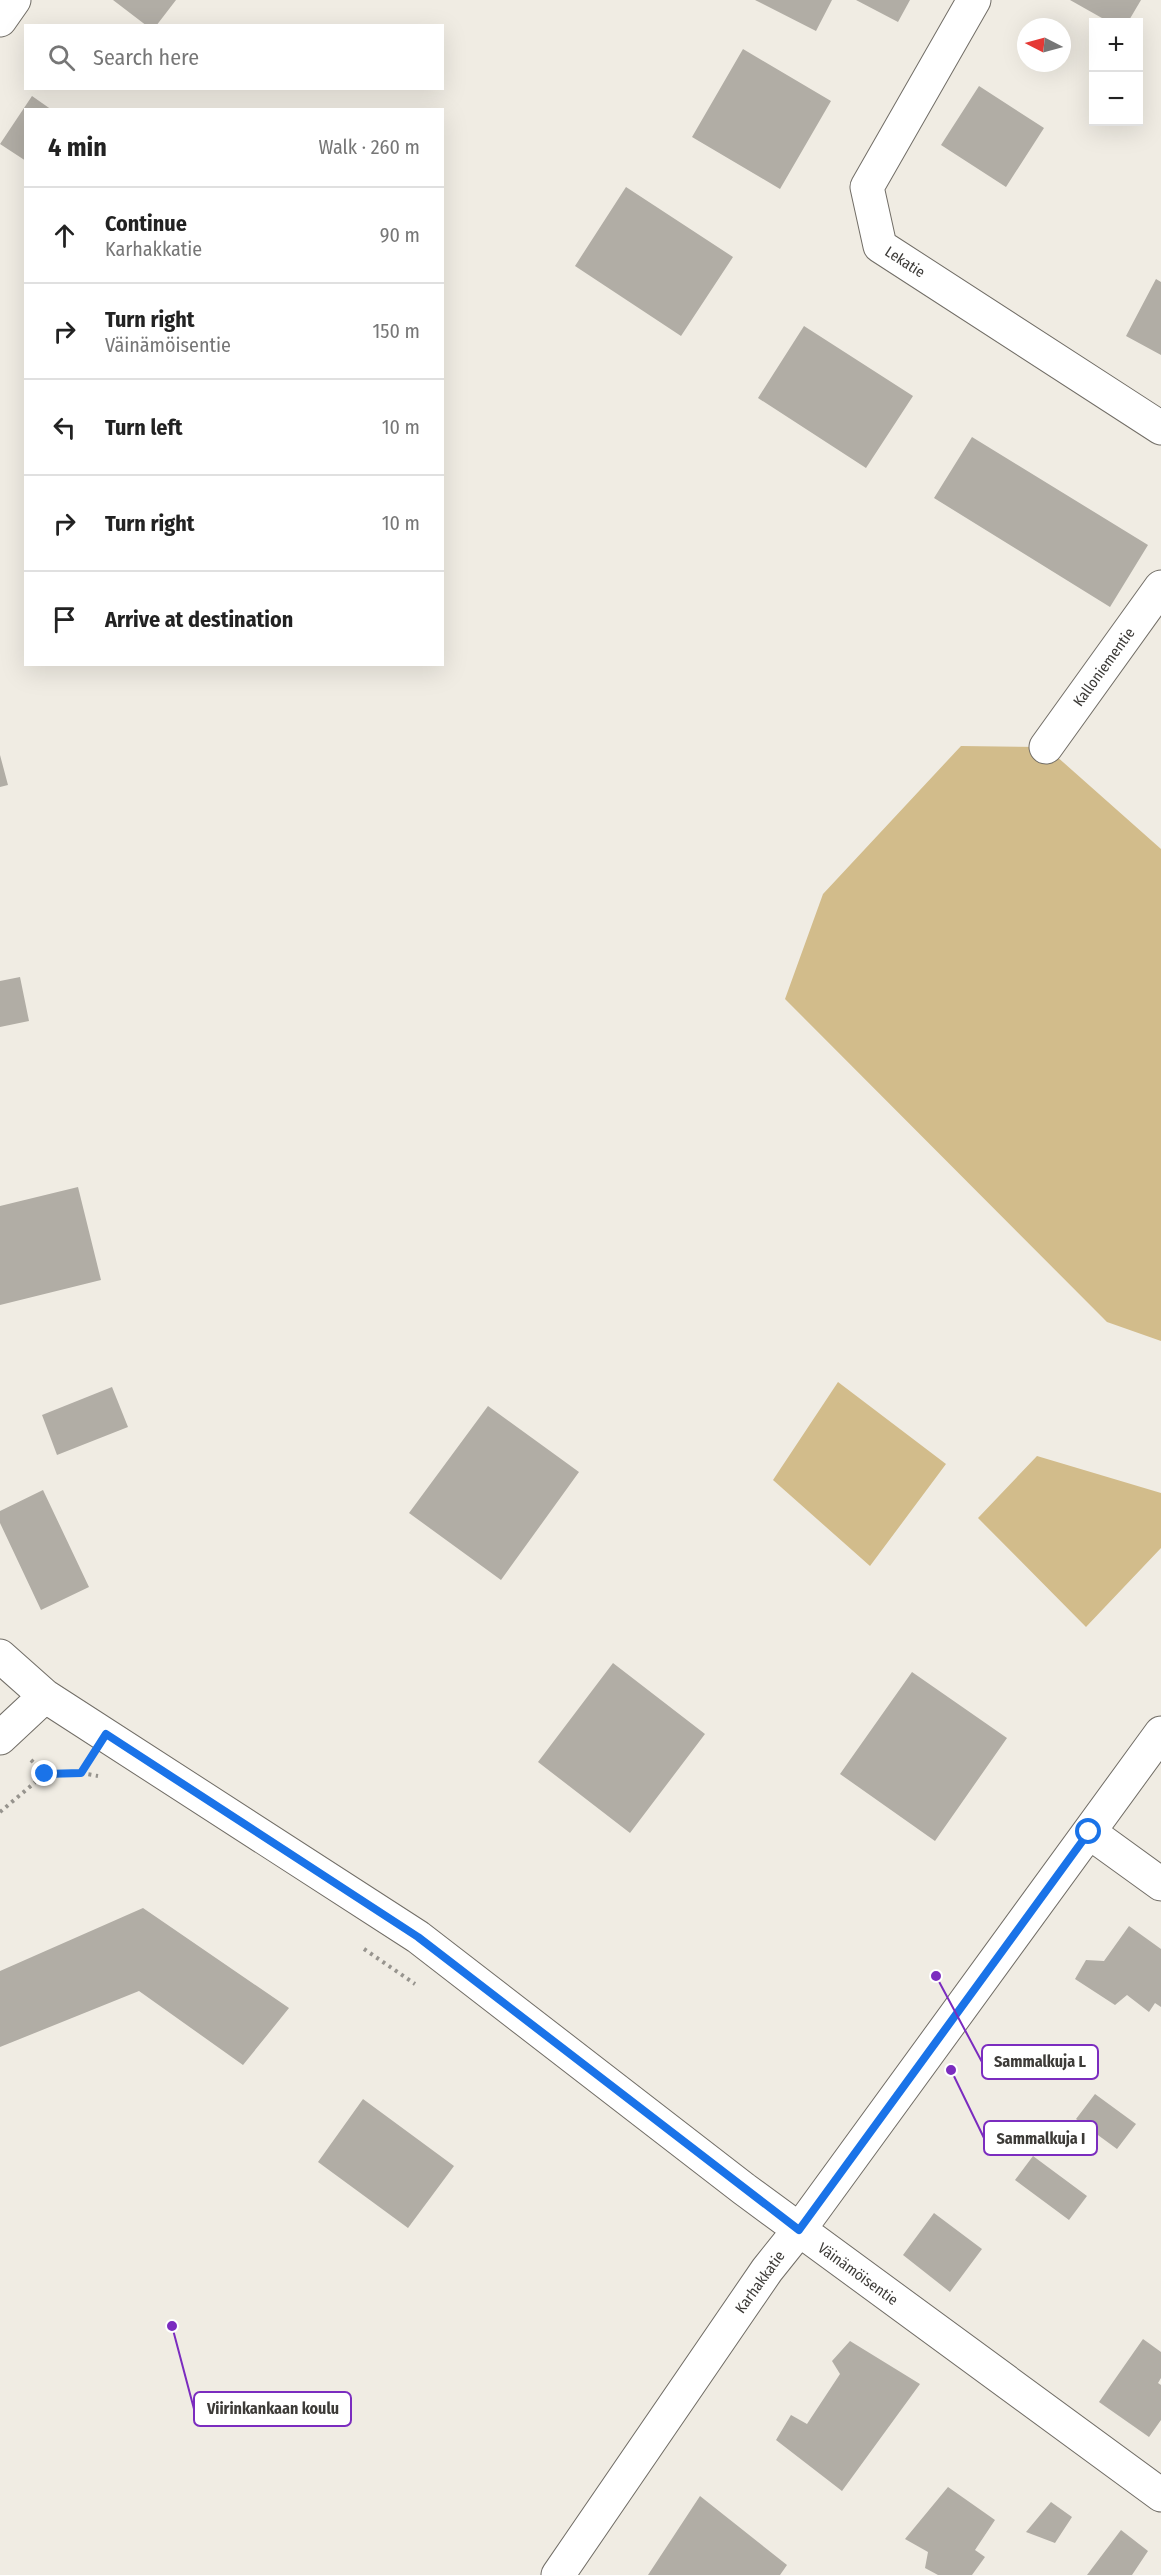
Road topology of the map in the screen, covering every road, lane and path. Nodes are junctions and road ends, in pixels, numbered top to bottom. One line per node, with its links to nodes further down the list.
1 (14, 0): 3 (street)
2 (974, 0): 4 (street, Lekatie)
3 (0, 20)
4 (1161, 428)
5 (1161, 586): 6 (street, Kalloniementie)
6 (1046, 747)
7 (0, 1656): 8 (street, Väinämöisentie)
8 (45, 1696): 10 (street, Väinämöisentie); 11 (street)
9 (1161, 1733): 15 (street, Karhakkatie)
10 (106, 1734): 12 (path); 19 (street, Väinämöisentie)
11 (0, 1738)
12 (81, 1773): 13 (path); 14 (path)
13 (100, 1776)
14 (1, 1810)
15 (1089, 1832): 16 (street); 19 (street, Karhakkatie)
16 (1161, 1884)
17 (355, 1942): 18 (path)
18 (423, 1990)
19 (799, 2230): 20 (street, Väinämöisentie); 21 (street, Karhakkatie)
20 (1161, 2495)
21 (558, 2575)

